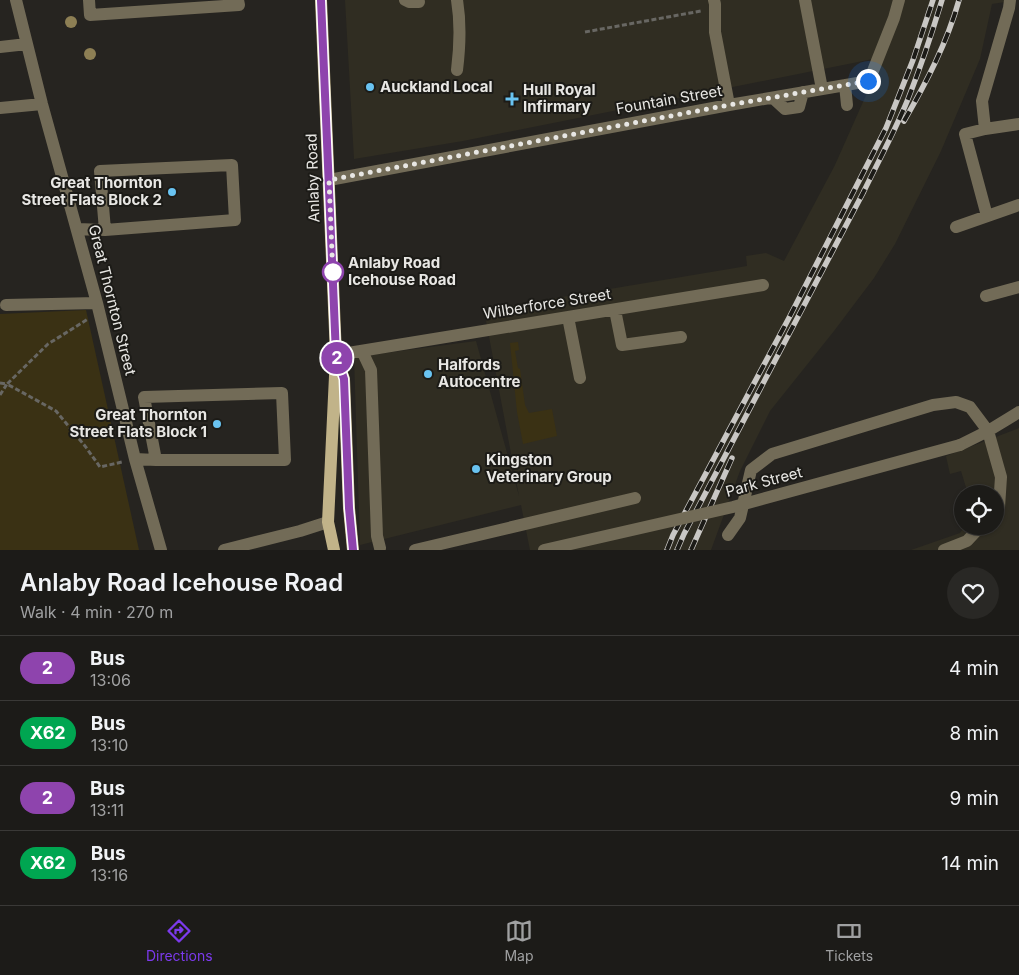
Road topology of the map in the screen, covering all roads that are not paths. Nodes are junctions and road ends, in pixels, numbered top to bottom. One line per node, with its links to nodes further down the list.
1 (16, 0): 12 (street, Great Thornton Street)
2 (89, 0): 3 (street)
3 (238, 0)
4 (322, 0): 23 (main road, Anlaby Road)
5 (405, 0): 10 (street)
6 (457, 0): 14 (street)
7 (805, 0): 16 (street)
8 (899, 0): 15 (street, Fountain Street)
9 (1010, 0): 22 (street)
10 (419, 2)
11 (715, 2): 18 (street)
12 (27, 44): 13 (street); 17 (street, Great Thornton Street)
13 (0, 47)
14 (457, 70)
15 (845, 85): 16 (street, Fountain Street); 19 (street)
16 (822, 89): 18 (street, Fountain Street)
17 (42, 104): 20 (street); 27 (street, Great Thornton Street)
18 (729, 105): 23 (street, Fountain Street)
19 (847, 105)
20 (0, 108)
21 (1019, 124): 22 (street)
22 (984, 129): 25 (street)
23 (329, 180): 38 (main road, Anlaby Road)
24 (1019, 205): 25 (street)
25 (987, 216): 26 (street)
26 (956, 227)
27 (77, 229): 28 (street); 33 (street, Great Thornton Street)
28 (105, 230): 28 (street)
29 (763, 285): 34 (street, Wilberforce Street)
30 (1019, 286): 31 (street)
31 (986, 296)
32 (6, 304): 33 (street)
33 (98, 308): 42 (street, Great Thornton Street)
34 (615, 310): 35 (street, Wilberforce Street); 36 (street)
35 (568, 317): 37 (street, Wilberforce Street); 39 (street)
36 (680, 337)
37 (362, 351): 38 (street, Wilberforce Street); 49 (street)
38 (336, 355): 46 (main road, Anlaby Road); 53 (main road, Anlaby Road)
39 (580, 378)
40 (1019, 412): 41 (street, Park Street)
41 (988, 431): 44 (street); 47 (street); 55 (street, Park Street, bridge)
42 (135, 459): 43 (street); 50 (street, Great Thornton Street)
43 (156, 460): 43 (street)
44 (1000, 485)
45 (636, 498): 54 (street)
46 (328, 522): 51 (street); 52 (main road, Anlaby Road)
47 (728, 535)
48 (973, 535): 56 (street)
49 (381, 549)
50 (161, 550)
51 (224, 550)
52 (334, 550)
53 (353, 550)
54 (415, 550)
55 (544, 550)
56 (944, 550)

